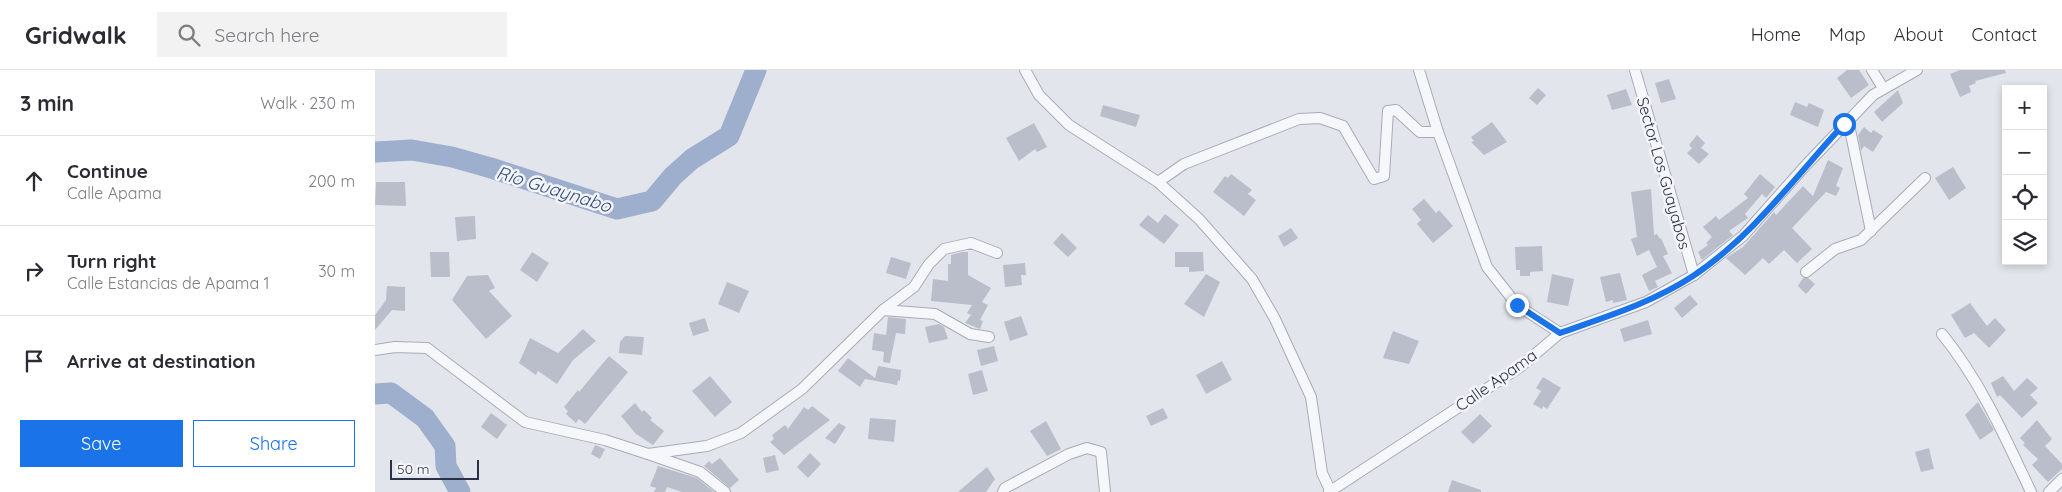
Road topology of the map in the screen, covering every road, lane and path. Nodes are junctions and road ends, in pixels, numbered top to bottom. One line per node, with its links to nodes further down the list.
1 (1025, 70): 10 (street)
2 (1419, 70): 8 (street)
3 (1635, 70): 14 (street, Sector Los Guayabos)
4 (1872, 70): 6 (street)
5 (1917, 70): 6 (street, Calle Apama)
6 (1883, 88): 7 (street, Calle Apama)
7 (1848, 120): 11 (street); 14 (street, Calle Apama)
8 (1438, 132): 10 (street); 16 (street)
9 (1925, 178): 11 (street)
10 (1158, 182): 22 (street)
11 (1871, 231): 13 (street)
12 (997, 253): 15 (street)
13 (1806, 272)
14 (1694, 275): 16 (street, Calle Apama)
15 (883, 310): 18 (street); 20 (street)
16 (1560, 333): 22 (street, Calle Apama)
17 (1942, 334): 26 (street)
18 (989, 337)
19 (375, 350): 20 (street)
20 (648, 454): 23 (street)
21 (2062, 479): 27 (street)
22 (1329, 491)
23 (725, 492)
24 (1003, 492): 25 (street)
25 (1105, 492)
26 (2031, 492)
27 (2049, 492)

